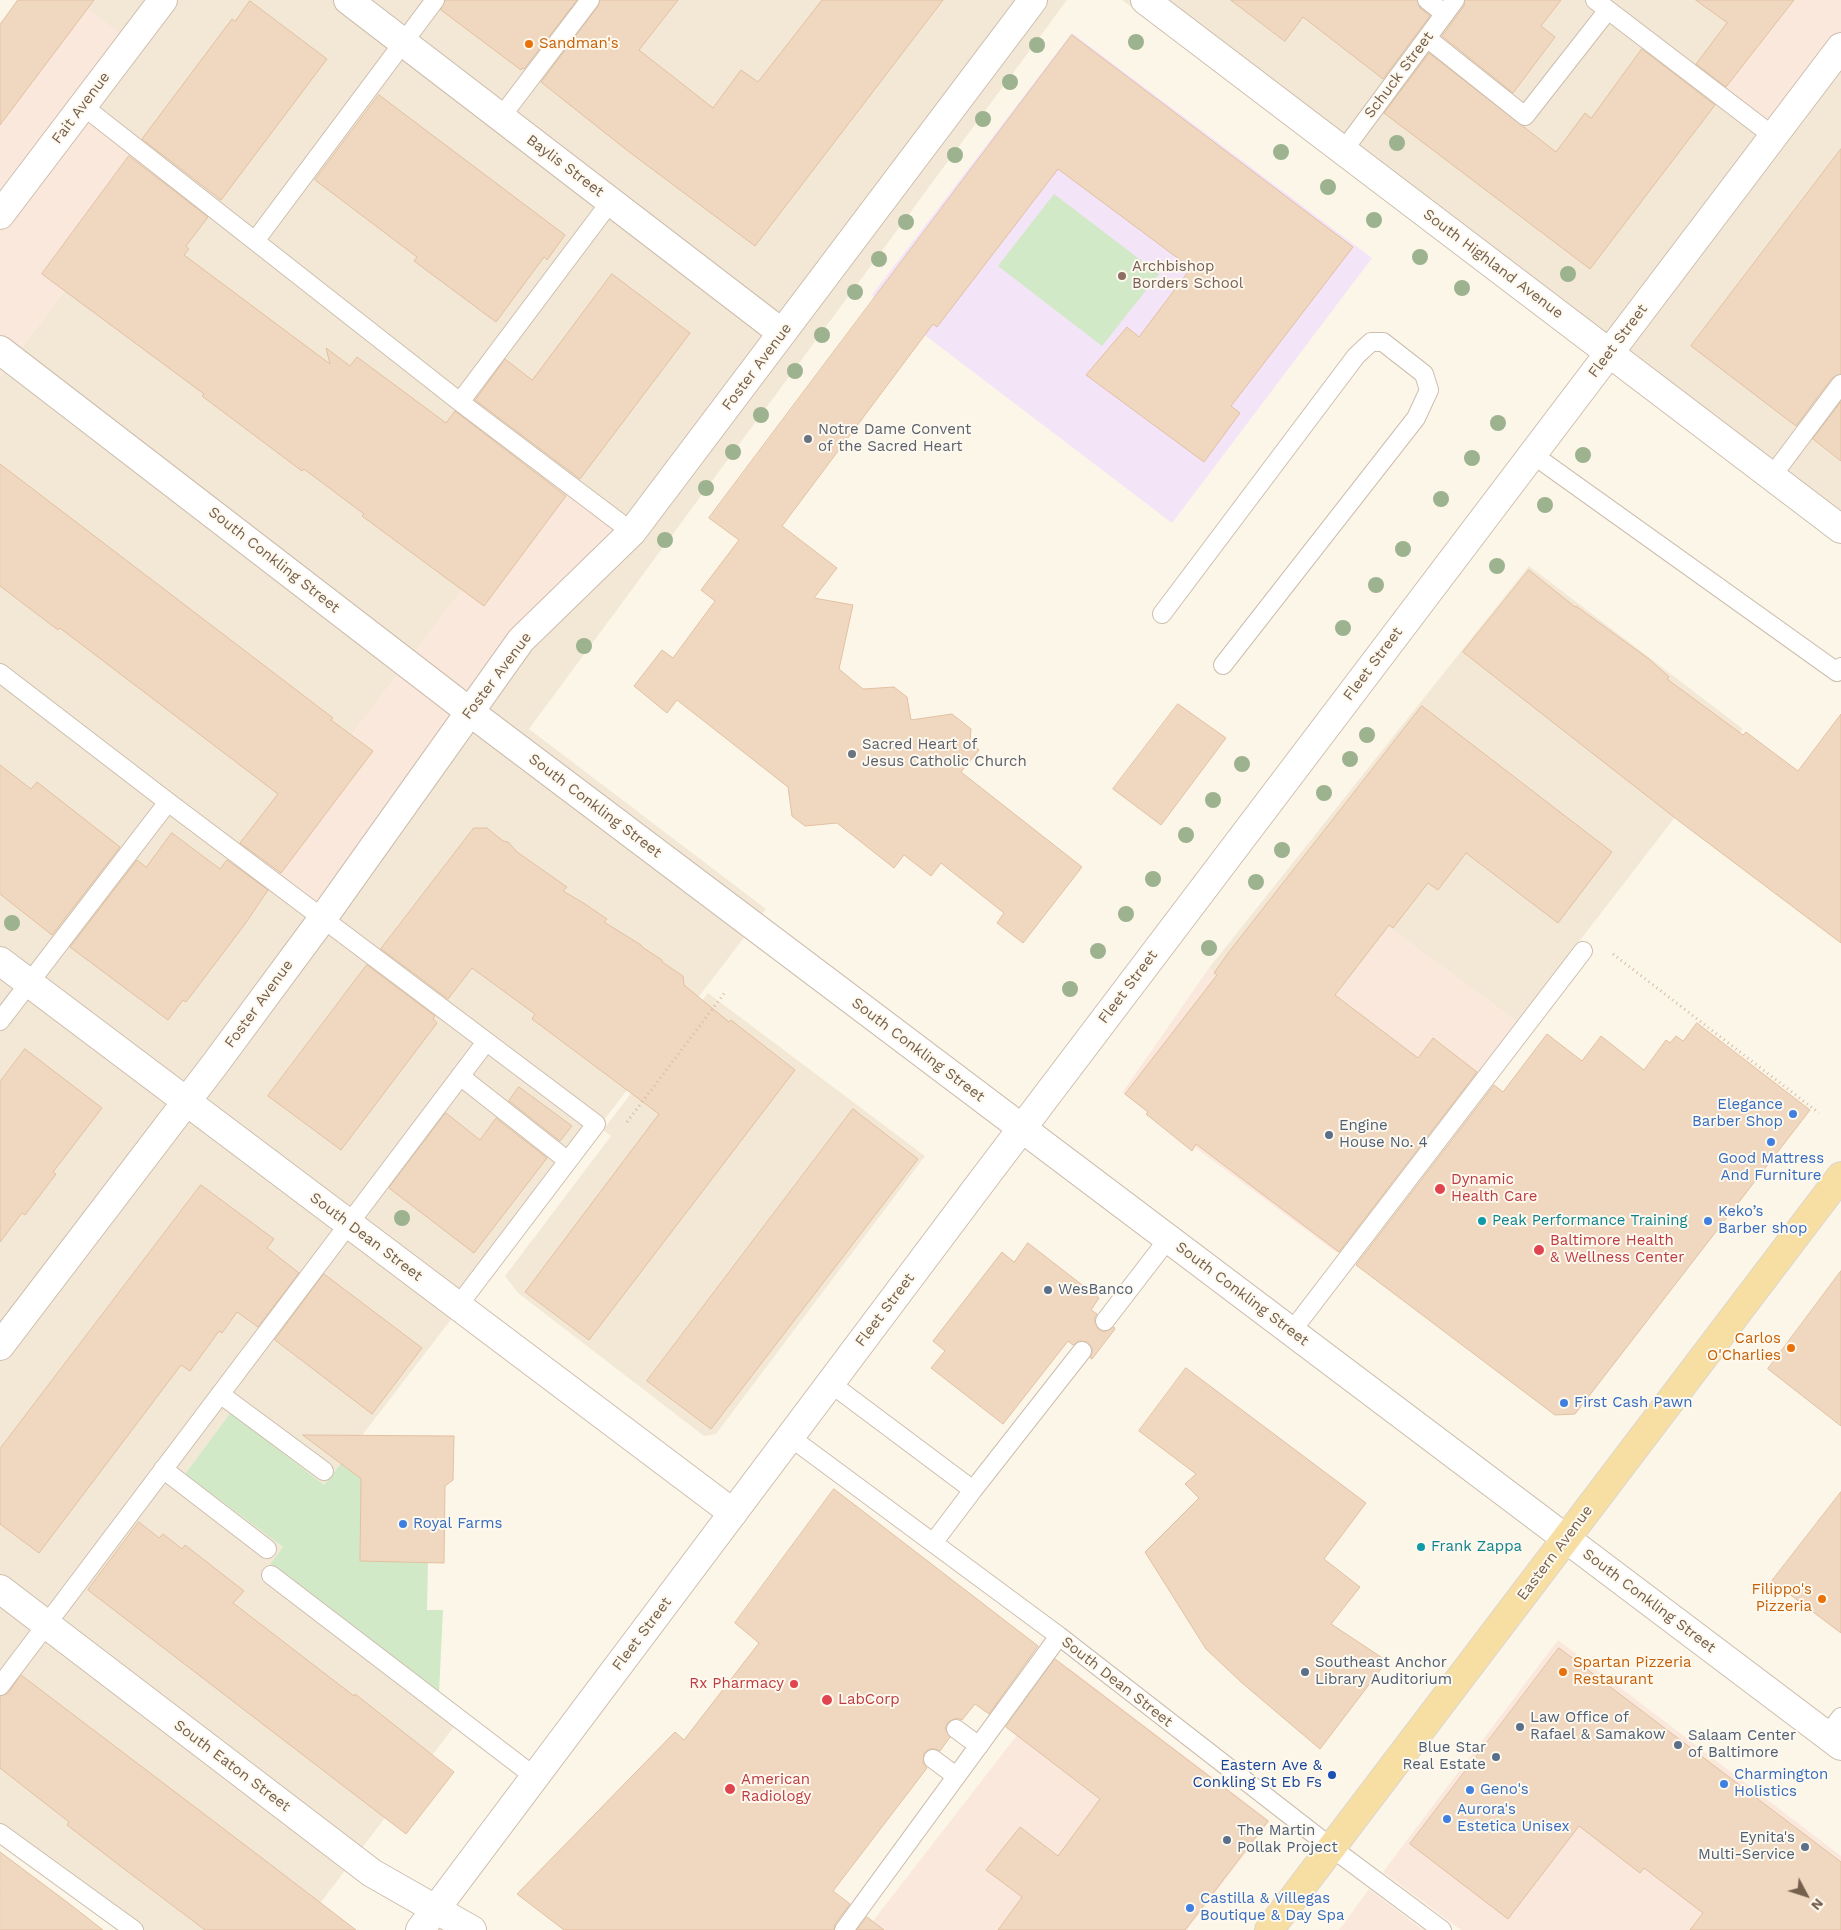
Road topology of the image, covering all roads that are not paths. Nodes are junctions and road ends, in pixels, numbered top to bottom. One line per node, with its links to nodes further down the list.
1 (163, 0): 13 (street, Fait Avenue)
2 (348, 0): 11 (street, Baylis Street)
3 (435, 0): 11 (lane)
4 (590, 0): 14 (lane)
5 (1033, 0): 20 (street, Foster Avenue)
6 (1145, 0): 16 (street, South Highland Avenue)
7 (1427, 0): 9 (lane)
8 (1602, 5): 10 (lane); 15 (lane)
9 (1450, 7): 10 (lane, Schuck Street)
10 (1426, 38): 16 (lane, Schuck Street)
11 (403, 42): 14 (street, Baylis Street); 19 (lane)
12 (1841, 47): 15 (street, Fleet Street)
13 (83, 106): 18 (street, Fait Avenue); 19 (lane)
14 (501, 117): 17 (street, Baylis Street)
15 (1773, 136): 22 (street, Fleet Street)
16 (1343, 151): 22 (street, South Highland Avenue)
17 (611, 201): 20 (street, Baylis Street); 24 (lane)
18 (0, 215)
19 (255, 241): 24 (lane)
20 (782, 333): 28 (street, Foster Avenue)
21 (0, 350): 33 (street, South Conkling Street)
22 (1609, 353): 25 (street, Fleet Street); 26 (street, South Highland Avenue)
23 (1841, 384): 26 (lane)
24 (460, 402): 28 (lane)
25 (1532, 454): 31 (lane); 43 (street, Fleet Street)
26 (1772, 476): 27 (street, South Highland Avenue)
27 (1841, 529)
28 (632, 532): 33 (street, Foster Avenue)
29 (1162, 614): 30 (lane)
30 (1223, 665)
31 (1841, 667)
32 (0, 673): 34 (lane)
33 (470, 712): 35 (street, Foster Avenue); 43 (street, South Conkling Street)
34 (168, 802): 35 (lane); 38 (lane)
35 (323, 918): 40 (lane); 42 (street, Foster Avenue)
36 (1583, 951): 50 (lane)
37 (0, 960): 38 (street, South Dean Street)
38 (29, 983): 39 (lane); 42 (street, South Dean Street)
39 (0, 1021)
40 (486, 1042): 41 (lane); 44 (lane)
41 (460, 1076): 44 (lane); 46 (lane)
42 (187, 1102): 46 (street, South Dean Street); 51 (street, Foster Avenue)
43 (1021, 1128): 47 (street, South Conkling Street); 53 (street, Fleet Street)
44 (568, 1160): 48 (lane)
45 (1841, 1176): 60 (main road, Eastern Avenue)
46 (348, 1223): 48 (street, South Dean Street); 54 (lane)
47 (1168, 1239): 49 (lane); 50 (street, South Conkling Street)
48 (458, 1306): 59 (street, South Dean Street)
49 (1105, 1321)
50 (1291, 1332): 60 (street, South Conkling Street)
51 (0, 1346)
52 (1082, 1351): 58 (lane)
53 (830, 1383): 55 (street, Fleet Street); 58 (lane)
54 (220, 1394): 56 (lane); 57 (lane)
55 (790, 1437): 59 (street, Fleet Street); 61 (lane, South Dean Street)
56 (163, 1469): 62 (lane); 65 (lane)
57 (324, 1471)
58 (973, 1490): 61 (lane)
59 (733, 1513): 73 (street, Fleet Street)
60 (1566, 1539): 69 (street, South Conkling Street); 75 (main road, Eastern Avenue)
61 (932, 1543): 66 (lane, South Dean Street)
62 (267, 1549)
63 (271, 1575): 73 (lane)
64 (0, 1589): 65 (street, South Eaton Street)
65 (47, 1624): 67 (lane); 76 (street, South Eaton Street)
66 (1059, 1636): 70 (lane); 75 (lane, South Dean Street)
67 (0, 1686)
68 (956, 1729): 70 (lane)
69 (1836, 1733)
70 (979, 1746): 72 (lane)
71 (933, 1759): 72 (lane)
72 (956, 1776): 79 (lane)
73 (534, 1777): 76 (street, Fleet Street)
74 (0, 1833): 77 (lane)
75 (1332, 1848): 80 (main road, Eastern Avenue); 81 (lane, South Dean Street)
76 (428, 1920): 78 (street, South Eaton Street)
77 (134, 1930)
78 (472, 1930)
79 (844, 1930)
80 (1269, 1930)
81 (1442, 1930)

